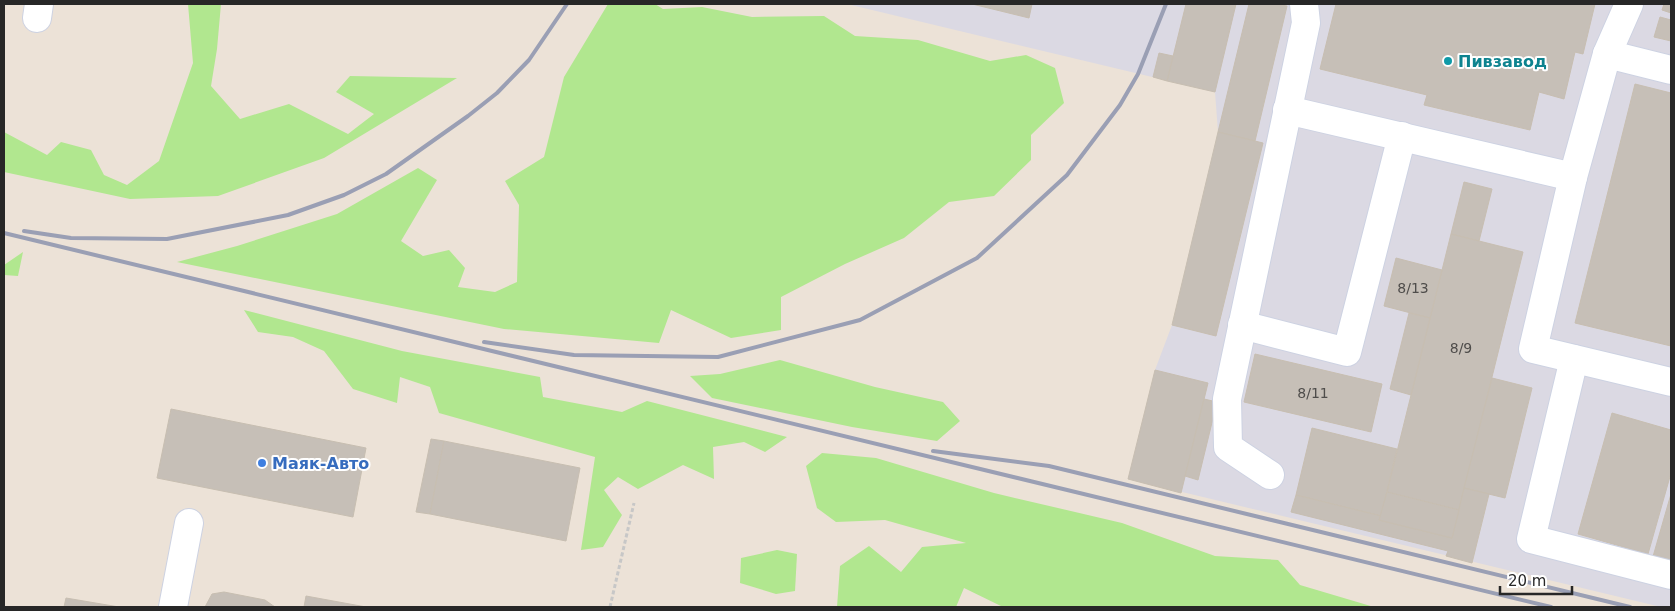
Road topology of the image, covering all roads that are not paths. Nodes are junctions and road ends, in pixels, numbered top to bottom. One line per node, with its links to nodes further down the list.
1 (1304, 4): 5 (lane)
2 (1629, 4): 3 (lane)
3 (1607, 54): 4 (lane); 7 (lane)
4 (1671, 70)
5 (1287, 110): 6 (lane); 8 (lane)
6 (1402, 136): 7 (lane); 8 (lane)
7 (1573, 177): 9 (lane)
8 (1242, 326): 11 (lane)
9 (1574, 359): 10 (lane); 13 (lane)
10 (1671, 382)
11 (1270, 475)
12 (189, 523): 14 (lane)
13 (1671, 575)
14 (173, 607)

